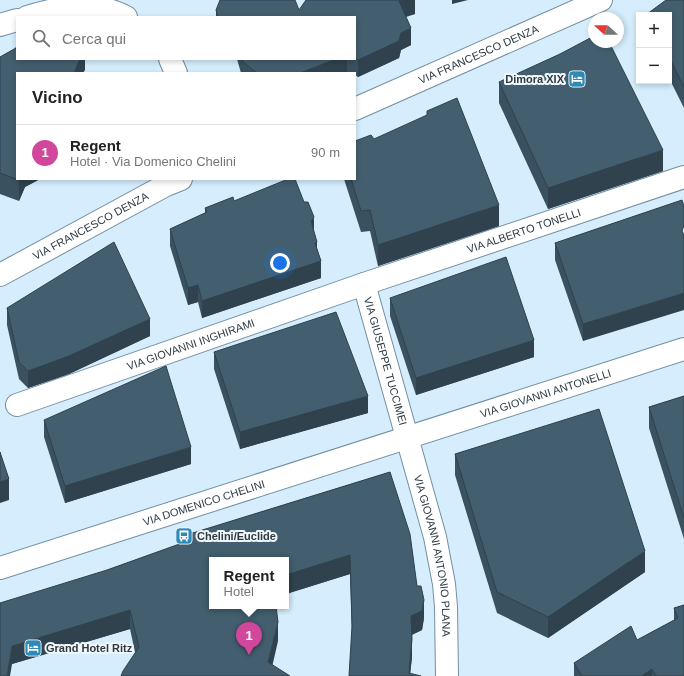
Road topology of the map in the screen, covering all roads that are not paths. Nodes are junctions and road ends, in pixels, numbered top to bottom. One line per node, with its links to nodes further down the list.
1 (601, 0): 8 (street, VIA FRANCESCO DENZA)
2 (30, 16): 3 (street)
3 (124, 16)
4 (16, 20): 5 (street)
5 (0, 25)
6 (170, 60): 7 (street)
7 (176, 72)
8 (356, 109)
9 (684, 177): 12 (street, VIA ALBERTO TONELLI)
10 (172, 181): 11 (street, VIA FRANCESCO DENZA)
11 (0, 275)
12 (364, 284): 14 (street, VIA GIOVANNI INGHIRAMI); 15 (street, VIA GIUSEPPE TUCCIMEI)
13 (684, 349): 15 (street, VIA GIOVANNI ANTONELLI)
14 (17, 404)
15 (407, 438): 16 (street, VIA DOMENICO CHELINI); 17 (street, VIA GIOVANNI ANTONIO PLANA)
16 (0, 568)
17 (447, 676)

